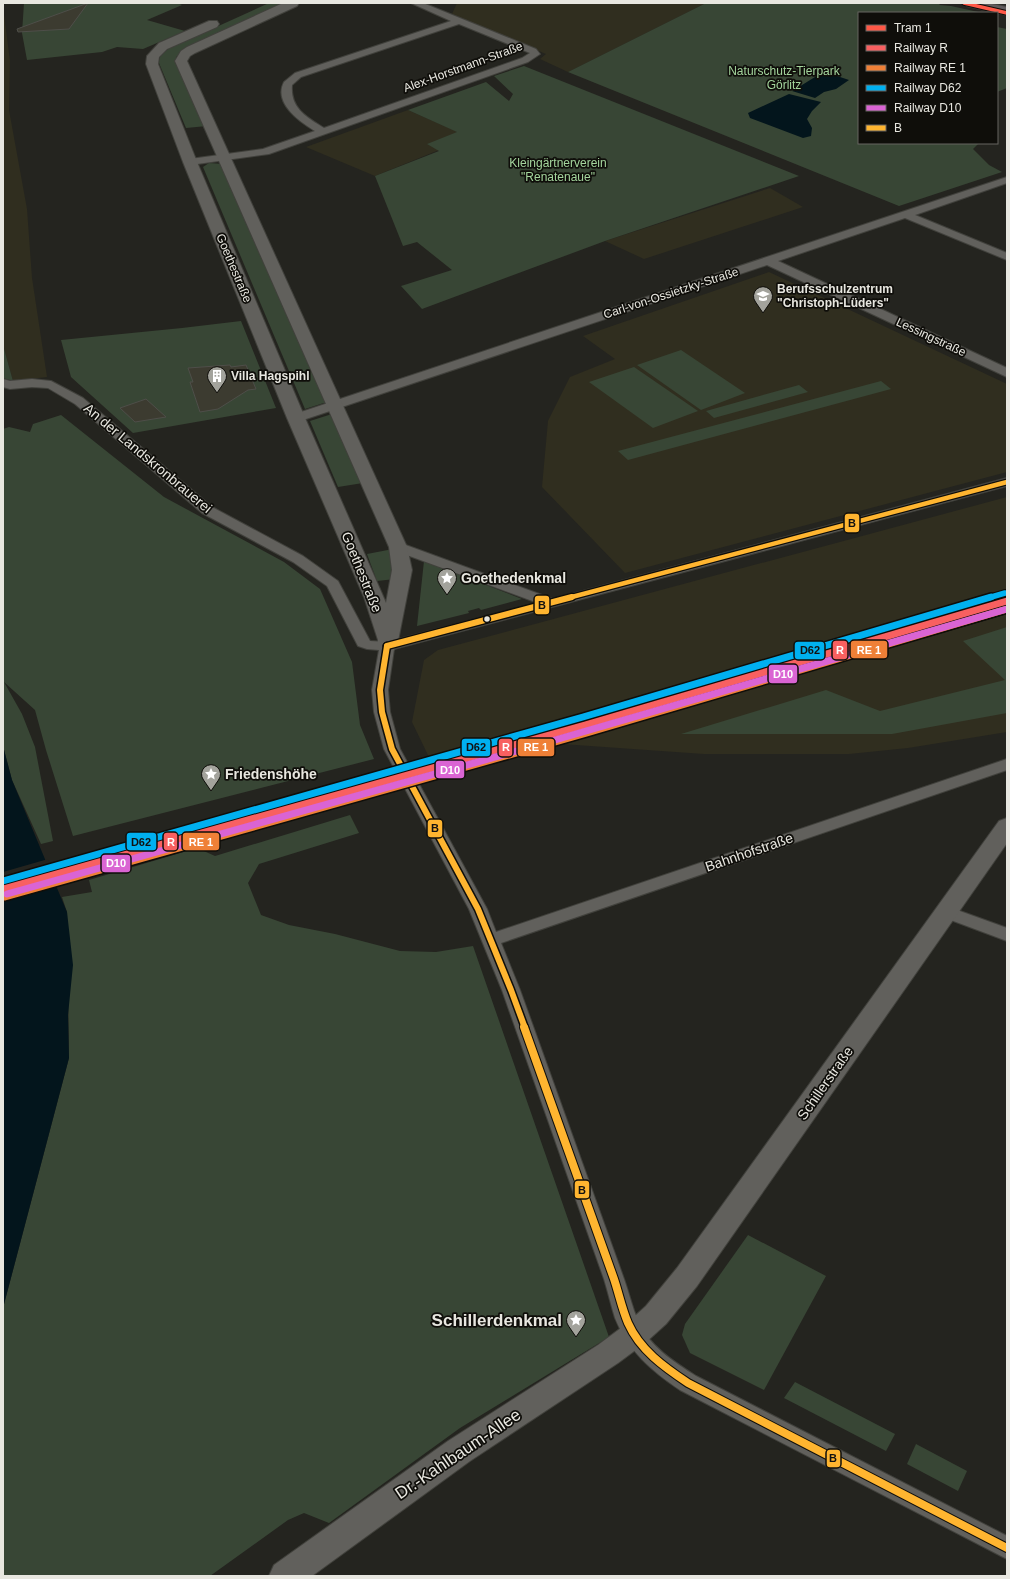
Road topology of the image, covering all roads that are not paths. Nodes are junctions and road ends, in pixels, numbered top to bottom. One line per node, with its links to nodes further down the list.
1 (260, 3): 9 (street, Goethestraße)
2 (293, 3): 8 (street, Goethestraße)
3 (415, 3): 6 (street, Alex-Horstmann-Straße)
4 (971, 3): 5 (main road)
5 (1007, 11)
6 (459, 21): 7 (street); 7 (street, Alex-Horstmann-Straße)
7 (322, 131): 8 (street, Alex-Horstmann-Straße)
8 (225, 158): 9 (street); 16 (street, Goethestraße)
9 (190, 162): 17 (street, Goethestraße)
10 (1007, 180): 11 (street, Carl-von-Ossietzky-Straße)
11 (905, 214): 12 (street); 13 (street, Carl-von-Ossietzky-Straße)
12 (1007, 257)
13 (768, 261): 14 (street, Lessingstraße); 16 (street, Carl-von-Ossietzky-Straße)
14 (1007, 373)
15 (3, 383): 21 (street, An der Landskronbrauerei)
16 (335, 405): 17 (street); 19 (street, Goethestraße)
17 (296, 418): 21 (street, Goethestraße)
18 (1007, 482): 20 (street, An der Landskronbrauerei)
19 (398, 547): 20 (street); 21 (street, Goethestraße)
20 (552, 603): 21 (street, An der Landskronbrauerei)
21 (387, 643): 26 (street)
22 (1007, 764): 26 (street, Bahnhofstraße)
23 (1007, 826): 24 (street, Schillerstraße)
24 (946, 912): 25 (street); 27 (street, Schillerstraße)
25 (1007, 936)
26 (491, 940): 27 (street)
27 (635, 1334): 28 (street); 29 (street, Dr.-Kahlbaum-Allee)
28 (1007, 1548)
29 (285, 1576)

